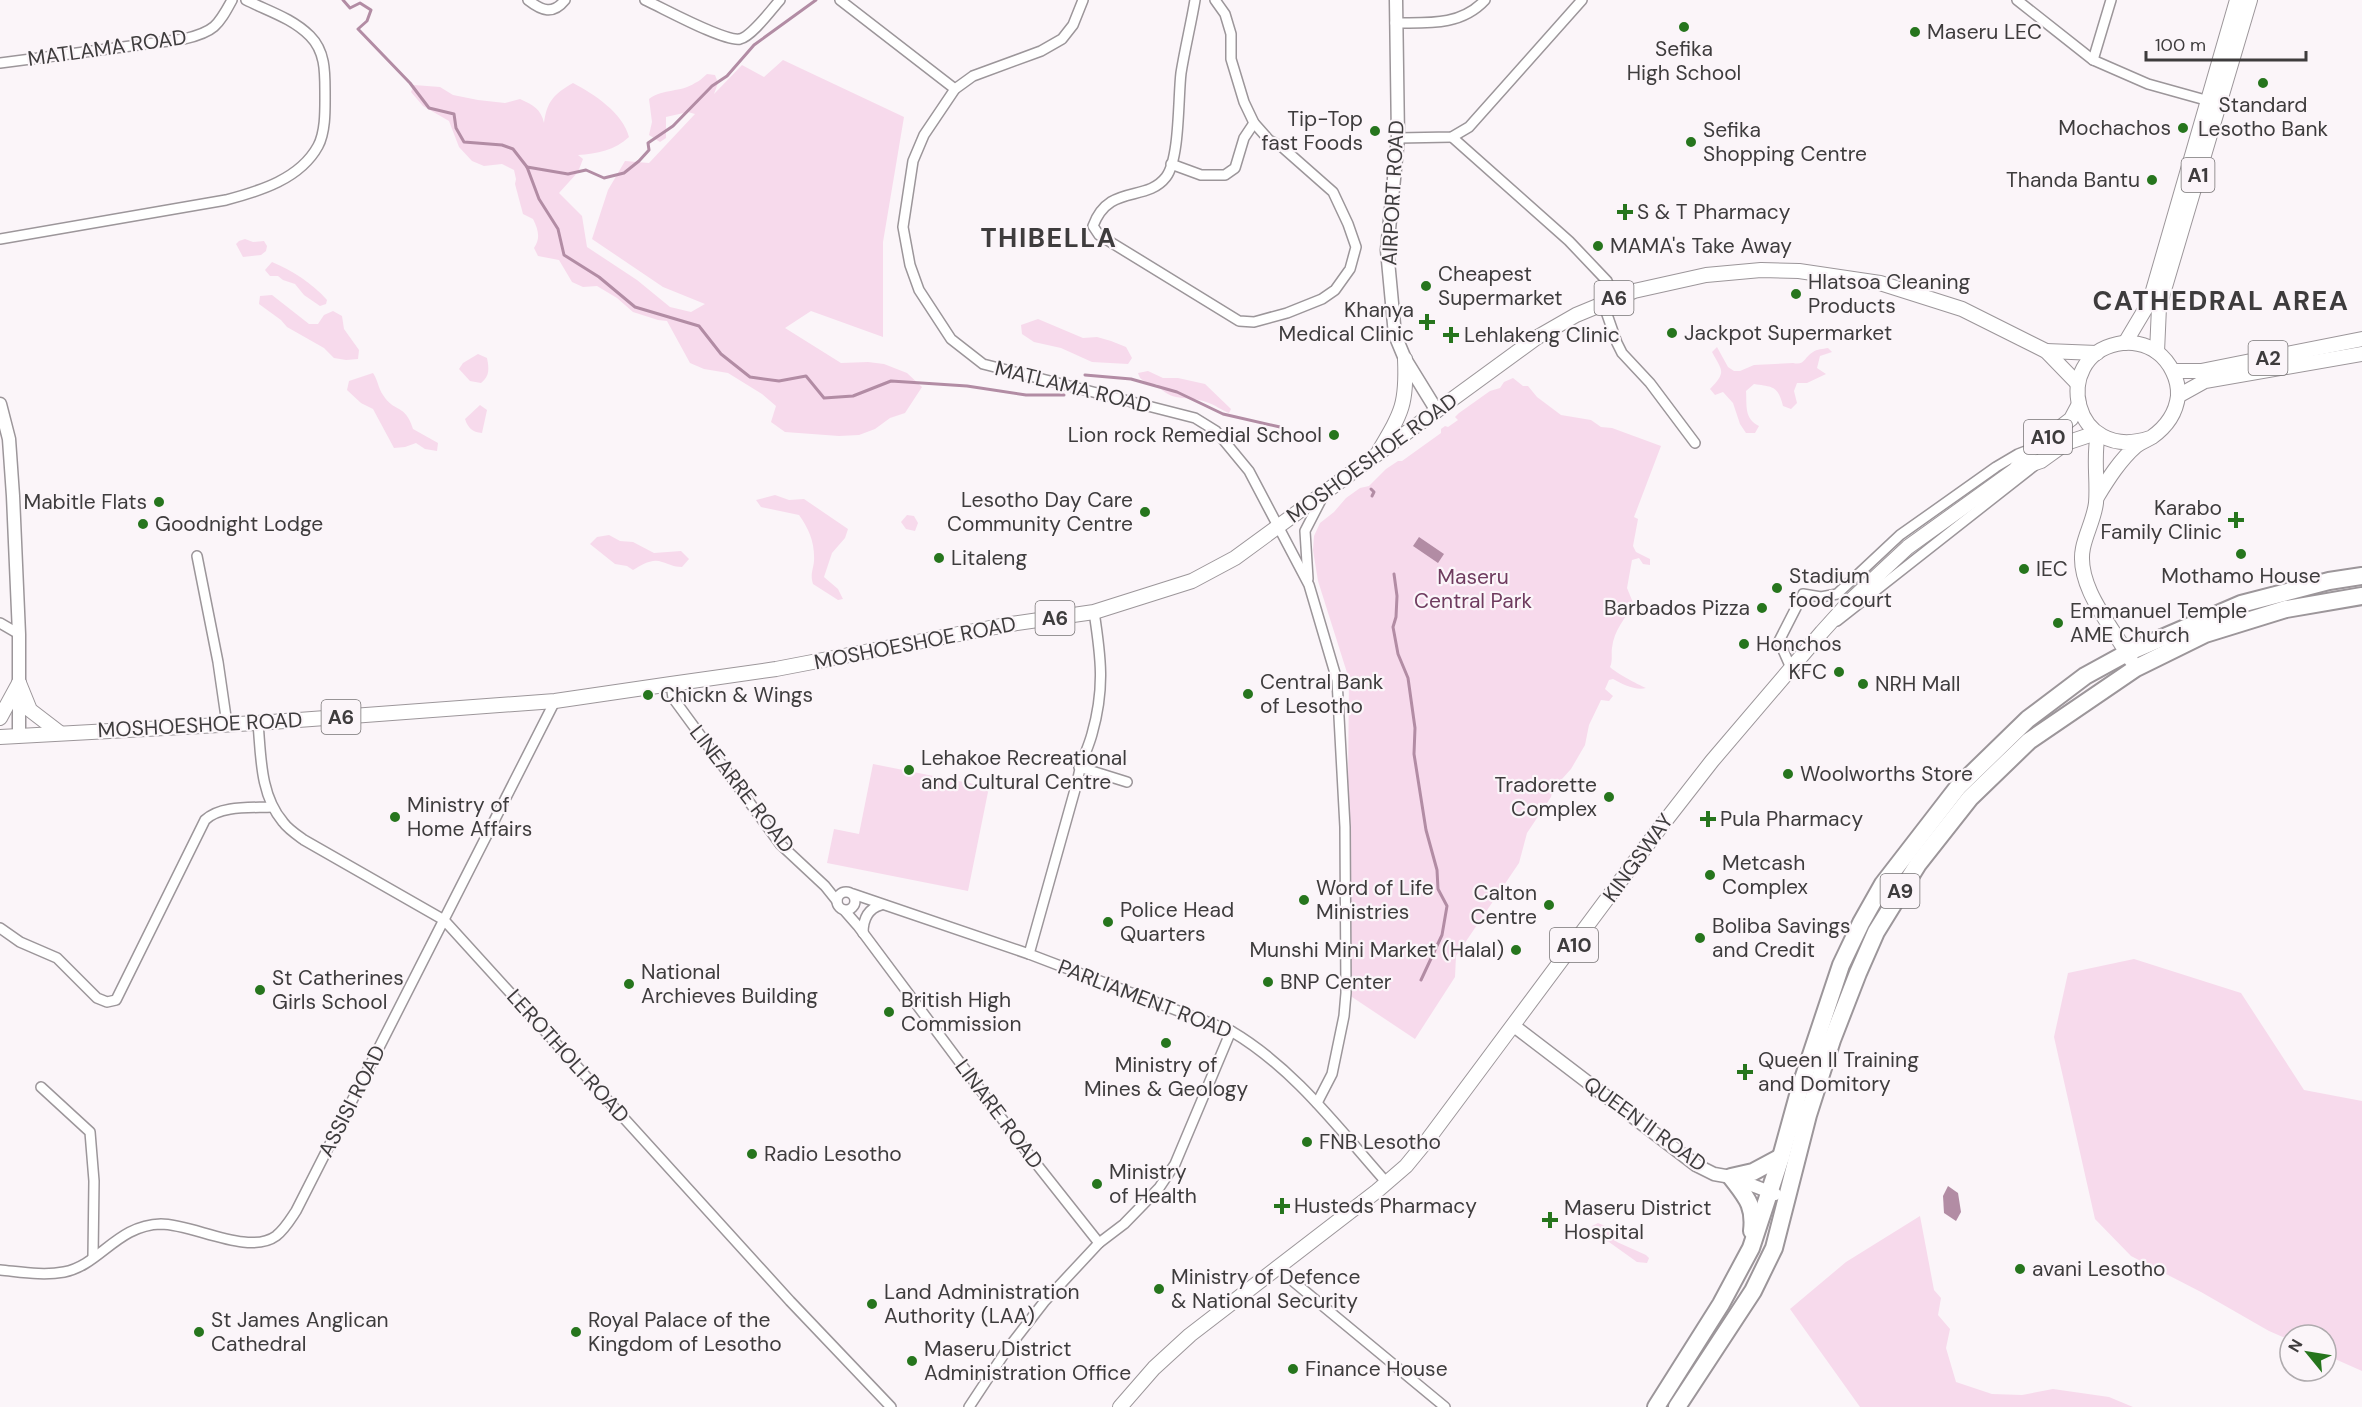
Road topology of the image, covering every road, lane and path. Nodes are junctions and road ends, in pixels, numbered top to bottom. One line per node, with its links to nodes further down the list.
1 (232, 0): 20 (street, MATLAMA ROAD)
2 (246, 0): 27 (street)
3 (528, 0): 4 (street)
4 (565, 0)
5 (645, 0): 6 (street)
6 (780, 0)
7 (840, 0): 21 (street)
8 (1083, 0): 21 (street, MATLAMA ROAD)
9 (1195, 0): 26 (street)
10 (1215, 0): 23 (street)
11 (1396, 0): 18 (street, AIRPORT ROAD)
12 (1485, 0): 18 (street)
13 (1582, 0): 24 (street)
14 (2017, 0): 19 (street)
15 (2111, 0): 19 (street)
16 (2237, 0): 22 (main road, A1)
17 (2250, 0): 32 (main road, A1)
18 (1395, 24): 25 (street, AIRPORT ROAD)
19 (2093, 60): 22 (street)
20 (0, 63)
21 (955, 89): 51 (street, MATLAMA ROAD)
22 (2209, 101): 30 (main road, A1)
23 (1254, 123): 26 (street); 26 (street)
24 (1452, 137): 25 (street); 28 (street)
25 (1398, 138): 35 (street, AIRPORT ROAD)
26 (1171, 164)
27 (0, 239)
28 (1608, 300): 31 (main road, MOSHOESHOE ROAD / A6); 41 (main road, MOSHOESHOE ROAD / A6); 44 (street)
29 (2362, 339): 36 (main road, A2)
30 (2125, 343): 32 (main road); 33 (main road)
31 (2046, 351): 33 (main road, MOSHOESHOE ROAD / A6); 37 (main road, MOSHOESHOE ROAD / A6)
32 (2157, 352): 36 (main road)
33 (2097, 353): 37 (main road)
34 (2362, 354): 38 (main road, A2)
35 (1405, 359): 41 (street, AIRPORT ROAD); 46 (main road)
36 (2173, 371): 38 (main road)
37 (2078, 384): 40 (main road)
38 (2178, 396): 43 (main road)
39 (0, 404): 59 (street)
40 (2079, 404): 42 (main road); 45 (main road, KINGSWAY / A10)
41 (1437, 411): 46 (main road, MOSHOESHOE ROAD / A6)
42 (2097, 437): 43 (main road); 47 (main road, KINGSWAY / A10); 50 (main road)
43 (2150, 438): 50 (main road)
44 (1695, 443)
45 (2032, 449): 48 (main road, KINGSWAY / A10); 61 (street)
46 (1376, 455): 49 (main road, MOSHOESHOE ROAD / A6)
47 (2041, 461): 48 (main road, KINGSWAY / A10); 58 (street)
48 (2015, 470): 58 (main road, KINGSWAY / A10)
49 (1325, 493): 51 (main road, MOSHOESHOE ROAD / A6); 54 (street)
50 (2097, 496): 60 (main road)
51 (1279, 526): 54 (street, MATLAMA ROAD); 56 (main road, MOSHOESHOE ROAD / A6)
52 (197, 556): 67 (street)
53 (2362, 576): 60 (highway, A9)
54 (1309, 585): 87 (street)
55 (2362, 596): 62 (highway, A9)
56 (1094, 612): 64 (main road, MOSHOESHOE ROAD / A6); 72 (street)
57 (0, 623): 59 (street)
58 (1822, 632): 61 (main road, KINGSWAY / A10)
59 (19, 634): 63 (street)
60 (2127, 653): 62 (main road); 88 (highway, A9)
61 (1791, 668): 84 (main road, KINGSWAY / A10)
62 (2136, 668): 92 (highway, A9)
63 (19, 683): 66 (main road); 69 (main road); 70 (street)
64 (671, 684): 65 (main road, MOSHOESHOE ROAD / A6); 75 (street, LINEARRE ROAD)
65 (555, 701): 68 (main road, MOSHOESHOE ROAD / A6); 80 (street, ASSISI ROAD)
66 (0, 718)
67 (228, 723): 68 (main road, MOSHOESHOE ROAD / A6); 69 (main road, MOSHOESHOE ROAD / A6)
68 (258, 723): 74 (street, LEROTHOLI ROAD)
69 (60, 733): 70 (main road, MOSHOESHOE ROAD / A6)
70 (20, 736): 71 (main road, MOSHOESHOE ROAD / A6)
71 (0, 737)
72 (1079, 767): 73 (street); 83 (street)
73 (1127, 782)
74 (272, 807): 80 (street, LEROTHOLI ROAD); 81 (street)
75 (825, 886): 76 (street, LINEARRE ROAD); 77 (street, LINEARRE ROAD)
76 (849, 893): 77 (street); 78 (street, PARLIAMENT ROAD); 79 (street)
77 (837, 901): 79 (street)
78 (878, 906): 79 (street, PARLIAMENT ROAD); 82 (street); 83 (street, PARLIAMENT ROAD)
79 (850, 908): 82 (street, LINARE ROAD)
80 (444, 920): 95 (street, ASSISI ROAD); 99 (street, LEROTHOLI ROAD)
81 (0, 928)
82 (861, 930): 93 (street, LINARE ROAD)
83 (1029, 954): 85 (street, PARLIAMENT ROAD)
84 (1514, 1026): 89 (street, QUEEN II ROAD); 90 (main road, KINGSWAY / A10)
85 (1231, 1031): 87 (street, PARLIAMENT ROAD); 93 (street)
86 (41, 1087): 95 (street)
87 (1317, 1103): 90 (street, PARLIAMENT ROAD)
88 (1782, 1156): 89 (highway); 91 (highway, A9)
89 (1731, 1177): 91 (street, QUEEN II ROAD); 94 (highway)
90 (1387, 1183): 96 (main road, KINGSWAY / A10)
91 (1769, 1192): 92 (street, QUEEN II ROAD); 94 (highway, A9)
92 (1788, 1198): 103 (highway, A9)
93 (1099, 1243): 100 (street)
94 (1751, 1248): 102 (highway, A9)
95 (93, 1257): 97 (street, ASSISI ROAD)
96 (1277, 1268): 98 (main road, KINGSWAY / A10); 101 (street)
97 (0, 1270)
98 (1123, 1406)
99 (891, 1407)
100 (969, 1407)
101 (1444, 1407)
102 (1656, 1407)
103 (1677, 1407)

